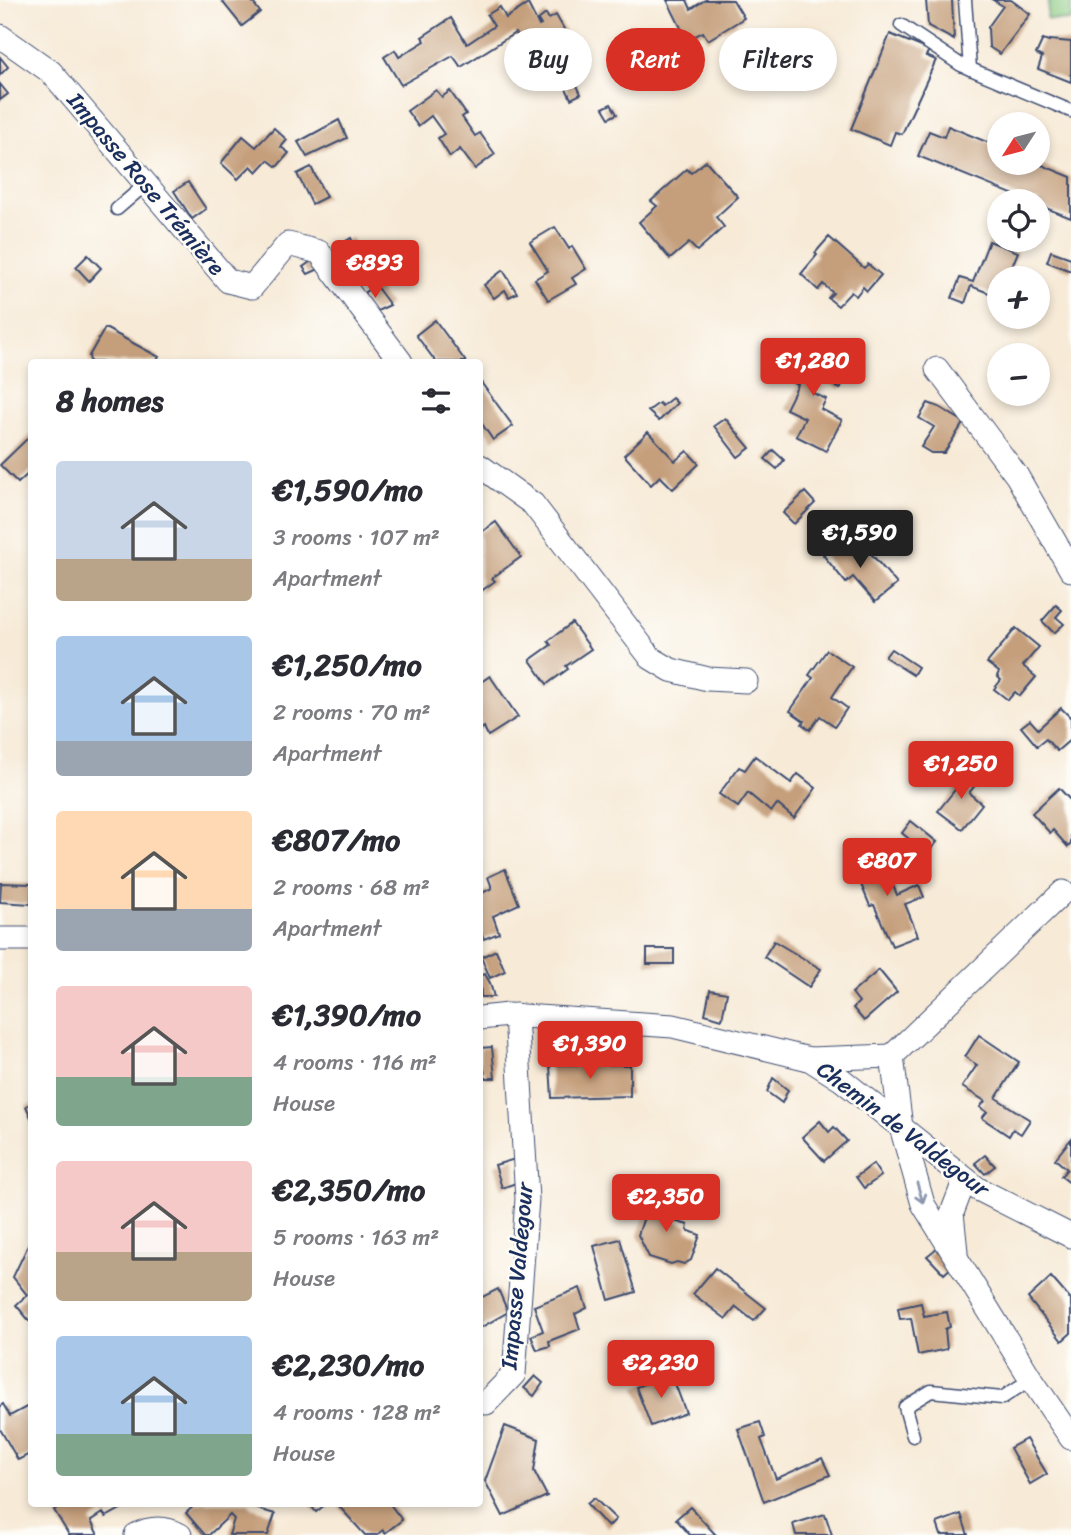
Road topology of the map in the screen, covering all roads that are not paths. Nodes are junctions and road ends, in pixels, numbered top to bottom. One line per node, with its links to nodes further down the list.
1 (965, 0): 4 (lane)
2 (901, 25): 4 (lane)
3 (0, 36): 6 (street, Impasse Rose Trémière)
4 (971, 69): 5 (lane)
5 (1071, 111)
6 (146, 184): 7 (lane); 8 (street, Impasse Rose Trémière)
7 (117, 209)
8 (399, 359)
9 (937, 369): 11 (street)
10 (483, 468): 12 (street)
11 (1071, 569)
12 (746, 681)
13 (1063, 892): 18 (street)
14 (0, 939): 15 (street)
15 (28, 939)
16 (516, 1015): 17 (street, Chemin de Valdegour); 19 (street, Chemin de Valdegour); 25 (street, Impasse Valdegour)
17 (483, 1018)
18 (892, 1056): 19 (street); 20 (street)
19 (809, 1059): 20 (street, Chemin de Valdegour)
20 (901, 1127): 21 (street, Chemin de Valdegour); 23 (street, one-way to 23)
21 (965, 1179): 22 (street, Chemin de Valdegour); 23 (street)
22 (1071, 1236)
23 (957, 1259): 24 (street)
24 (1031, 1379): 26 (lane); 27 (street)
25 (486, 1403)
26 (913, 1436)
27 (1071, 1438)
28 (136, 1535): 29 (street)
29 (180, 1535)

